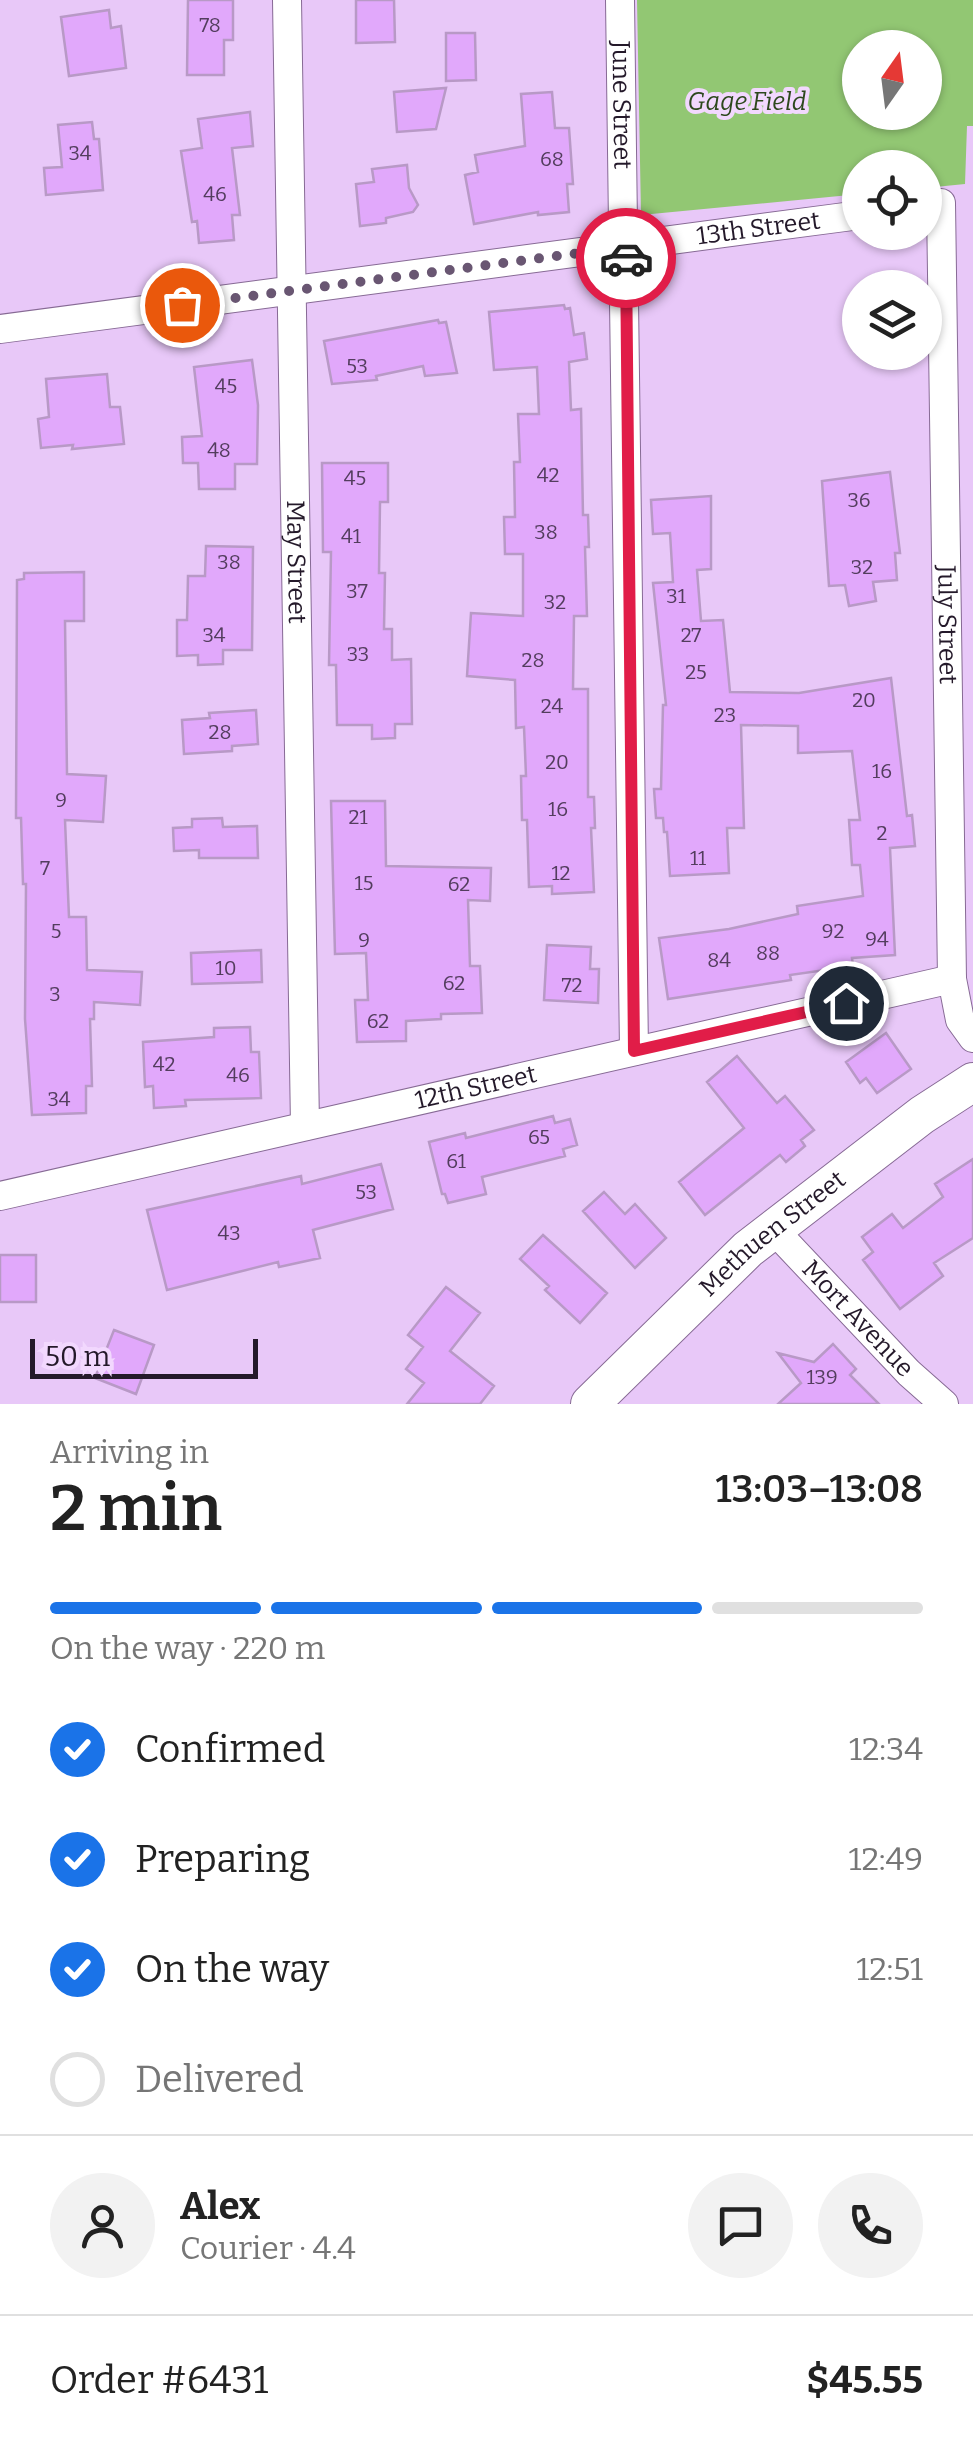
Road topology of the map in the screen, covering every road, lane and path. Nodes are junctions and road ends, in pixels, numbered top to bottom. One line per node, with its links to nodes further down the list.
1 (288, 0): 6 (street, May Street)
2 (620, 0): 4 (street, June Street)
3 (842, 217): 4 (street, 13th Street)
4 (626, 247): 6 (street, 13th Street); 10 (street, June Street)
5 (934, 250): 8 (street, July Street)
6 (292, 290): 7 (street, 13th Street); 12 (street, May Street)
7 (0, 330)
8 (952, 979): 9 (street, July Street); 10 (street, 12th Street)
9 (973, 1038)
10 (634, 1051): 12 (street, 12th Street)
11 (973, 1082): 14 (street, Methuen Street)
12 (306, 1126): 13 (street, 12th Street)
13 (0, 1196)
14 (774, 1230): 15 (street, Methuen Street); 16 (street, Mort Avenue)
15 (590, 1404)
16 (944, 1404)

